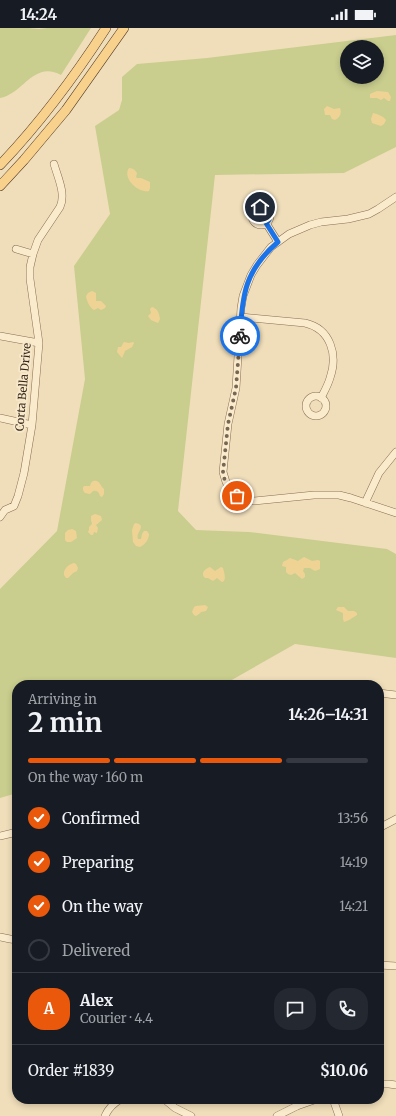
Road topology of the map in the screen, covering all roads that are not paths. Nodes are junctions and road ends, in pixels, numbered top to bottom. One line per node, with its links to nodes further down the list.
1 (106, 28): 4 (main road)
2 (124, 28): 5 (main road)
3 (54, 164): 10 (street, Corta Bella Drive)
4 (0, 165)
5 (0, 185)
6 (396, 197): 8 (street)
7 (266, 223): 8 (street)
8 (278, 242): 11 (street)
9 (16, 249): 10 (street)
10 (33, 254): 13 (street, Corta Bella Drive)
11 (241, 317): 14 (street); 18 (street)
12 (0, 336): 13 (street)
13 (39, 343): 16 (street, Corta Bella Drive)
14 (321, 398)
15 (0, 418): 16 (street)
16 (32, 425): 20 (street, Corta Bella Drive)
17 (396, 452): 18 (street)
18 (365, 503): 19 (street)
19 (396, 513)
20 (0, 517)
21 (384, 694): 22 (street)
22 (396, 695)
23 (396, 819): 24 (street)
24 (384, 825)
25 (12, 833): 26 (street)
26 (0, 836)
27 (0, 937): 28 (street)
28 (12, 939)
29 (384, 965): 30 (street)
30 (396, 966)
31 (384, 1084): 32 (street)
32 (396, 1085)
33 (115, 1104): 37 (street)
34 (170, 1104): 38 (street)
35 (303, 1104): 39 (street)
36 (335, 1104): 40 (street)
37 (105, 1116)
38 (191, 1116)
39 (277, 1116)
40 (339, 1116)

